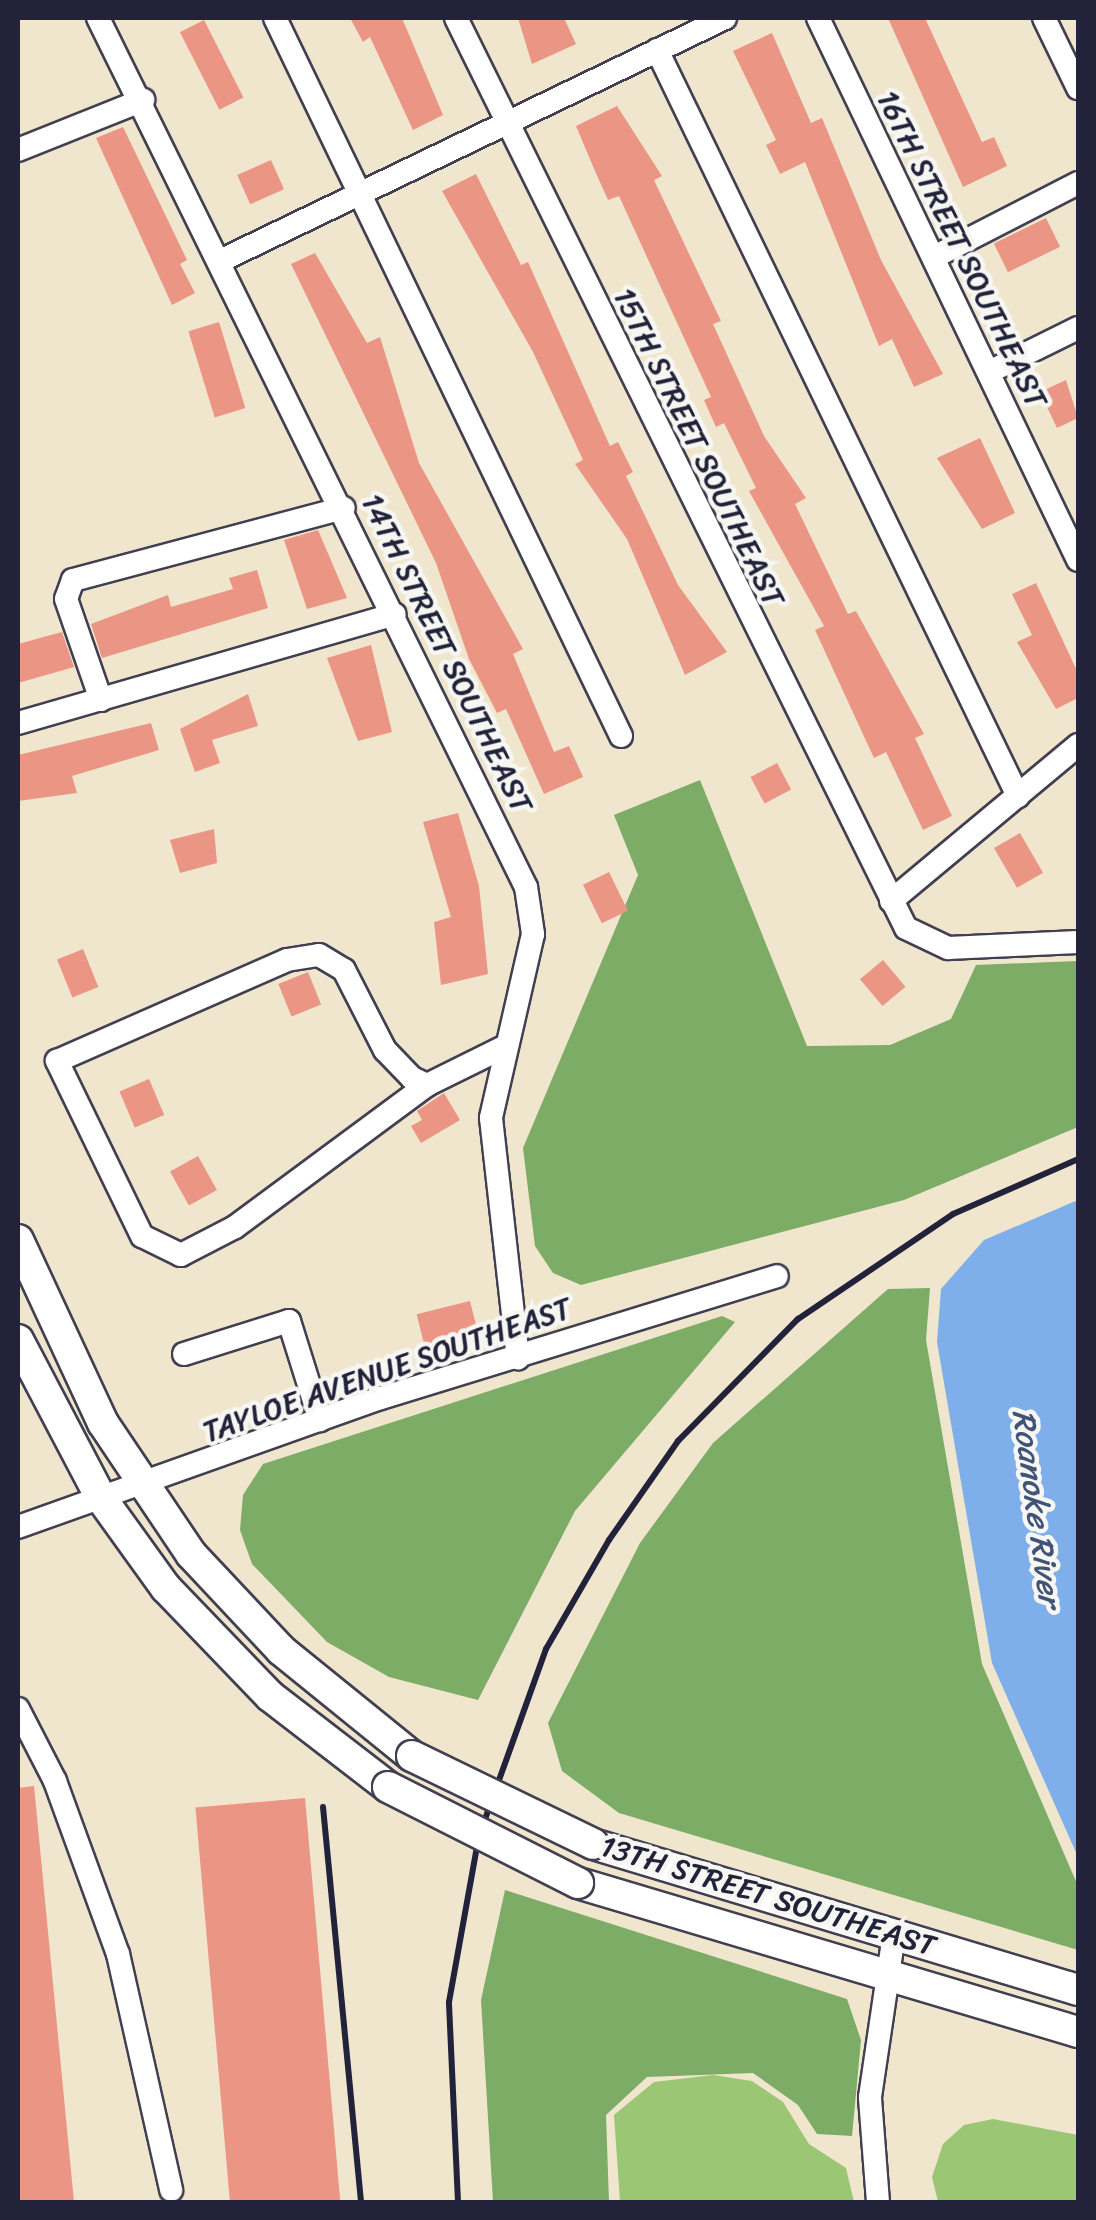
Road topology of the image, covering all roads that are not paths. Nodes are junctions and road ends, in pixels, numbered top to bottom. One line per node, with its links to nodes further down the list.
1 (98, 18): 9 (street, 14TH STREET SOUTHEAST)
2 (275, 18): 13 (street)
3 (456, 18): 10 (street, 15TH STREET SOUTHEAST)
4 (725, 18): 7 (street)
5 (818, 18): 14 (street, 16TH STREET SOUTHEAST)
6 (1044, 18): 8 (street)
7 (658, 50): 10 (street); 25 (street)
8 (1078, 88)
9 (143, 100): 11 (street); 15 (street, 14TH STREET SOUTHEAST)
10 (508, 123): 13 (street); 26 (street, 15TH STREET SOUTHEAST)
11 (18, 150)
12 (1078, 183): 14 (street)
13 (364, 192): 15 (street); 23 (street)
14 (934, 257): 17 (street, 16TH STREET SOUTHEAST)
15 (224, 260): 18 (street, 14TH STREET SOUTHEAST)
16 (1078, 328): 17 (street)
17 (988, 372): 19 (street, 16TH STREET SOUTHEAST)
18 (344, 508): 20 (street, 14TH STREET SOUTHEAST); 21 (street)
19 (1078, 560)
20 (395, 614): 21 (street); 28 (street, 14TH STREET SOUTHEAST)
21 (102, 700): 22 (street)
22 (18, 724)
23 (621, 736)
24 (1078, 745): 25 (street)
25 (1018, 796): 26 (street)
26 (891, 902): 27 (street, 15TH STREET SOUTHEAST)
27 (1078, 942)
28 (504, 1047): 29 (street); 34 (street, 14TH STREET SOUTHEAST)
29 (427, 1085): 29 (street)
30 (18, 1240): 36 (main road, 13TH STREET SOUTHEAST)
31 (776, 1276): 34 (street, TAYLOE AVENUE SOUTHEAST)
32 (18, 1340): 37 (main road, 13TH STREET SOUTHEAST)
33 (184, 1354): 35 (street)
34 (518, 1358): 35 (street, TAYLOE AVENUE SOUTHEAST)
35 (320, 1420): 36 (street, TAYLOE AVENUE SOUTHEAST)
36 (141, 1484): 37 (street, TAYLOE AVENUE SOUTHEAST); 40 (main road, 13TH STREET SOUTHEAST, bridge)
37 (102, 1498): 38 (street, TAYLOE AVENUE SOUTHEAST); 41 (main road, 13TH STREET SOUTHEAST, bridge)
38 (18, 1526)
39 (18, 1709): 44 (street)
40 (894, 1935): 41 (street); 42 (main road, 13TH STREET SOUTHEAST)
41 (885, 1976): 43 (main road, 13TH STREET SOUTHEAST); 45 (street)
42 (1071, 1988)
43 (1078, 2032)
44 (171, 2190)
45 (878, 2202)

